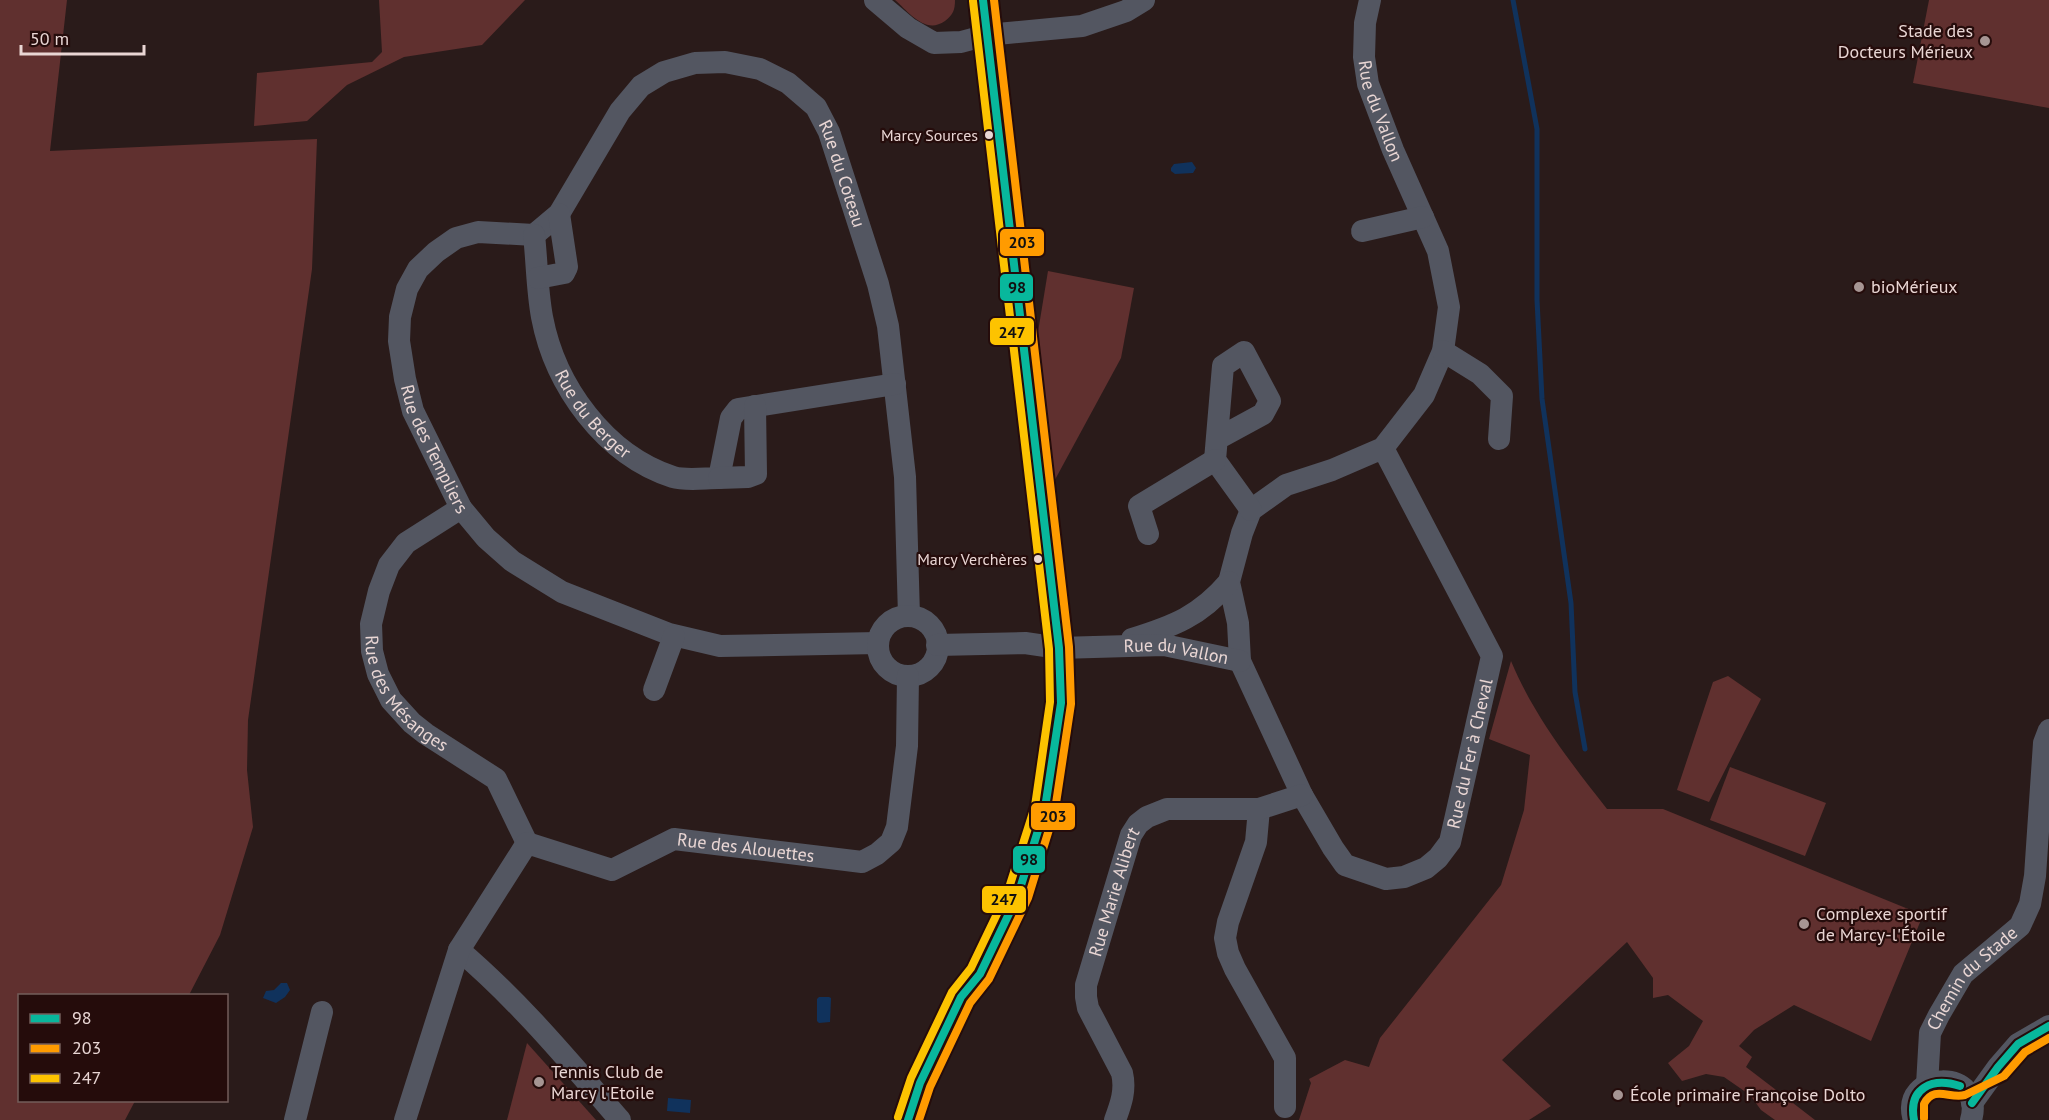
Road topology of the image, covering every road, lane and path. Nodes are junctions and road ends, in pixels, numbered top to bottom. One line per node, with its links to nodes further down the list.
1 (875, 0): 6 (street)
2 (967, 0): 6 (main road)
3 (983, 0): 6 (main road)
4 (1370, 0): 8 (street, Rue du Vallon)
5 (1131, 4): 6 (street)
6 (980, 36): 27 (main road)
7 (558, 214): 10 (street, Rue du Coteau); 11 (street); 13 (street, Rue du Coteau)
8 (1423, 217): 9 (street); 12 (street, Rue du Vallon)
9 (1362, 231)
10 (534, 235): 11 (street, Rue du Berger); 18 (street, Rue des Templiers)
11 (538, 278): 17 (street, Rue du Berger)
12 (1443, 351): 15 (street); 16 (street, Rue du Vallon)
13 (895, 384): 14 (street); 22 (street, Rue du Coteau)
14 (755, 406): 17 (street); 17 (street, Rue du Berger)
15 (1499, 440)
16 (1383, 448): 19 (street, Rue du Vallon); 33 (street, Rue du Fer à Cheval)
17 (719, 478)
18 (461, 508): 24 (street, Rue des Templiers); 35 (street, Rue des Mésanges)
19 (1251, 510): 20 (street); 21 (street, Rue du Vallon)
20 (1148, 534)
21 (1229, 582): 23 (street, Rue du Vallon); 28 (street, Rue du Vallon)
22 (909, 616): 25 (street); 26 (street)
23 (1238, 623): 29 (street, Rue du Fer à Cheval)
24 (674, 636): 25 (street, Rue des Templiers); 31 (street)
25 (878, 643): 30 (street)
26 (937, 645): 27 (street); 30 (street)
27 (1050, 646): 28 (street, Rue du Vallon); 48 (main road)
28 (1111, 646): 29 (street, Rue du Vallon)
29 (1240, 661): 33 (street, Rue du Fer à Cheval)
30 (908, 676): 35 (street, Rue des Alouettes)
31 (654, 690)
32 (2049, 730): 36 (street, Chemin du Stade)
33 (1302, 795): 34 (street, Rue Marie Alibert)
34 (1259, 809): 43 (street); 49 (street, Rue Marie Alibert)
35 (528, 843): 37 (street)
36 (2042, 877): 40 (street, Chemin du Stade)
37 (459, 950): 46 (street); 47 (street)
38 (322, 1012): 45 (street)
39 (2049, 1026): 42 (street)
40 (1929, 1053): 41 (street, Chemin du Stade); 42 (street, Chemin du Stade)
41 (1927, 1085): 42 (street); 44 (street)
42 (1963, 1098)
43 (1285, 1107)
44 (1911, 1118)
45 (295, 1120)
46 (405, 1120)
47 (620, 1120)
48 (908, 1120)
49 (1115, 1120)

